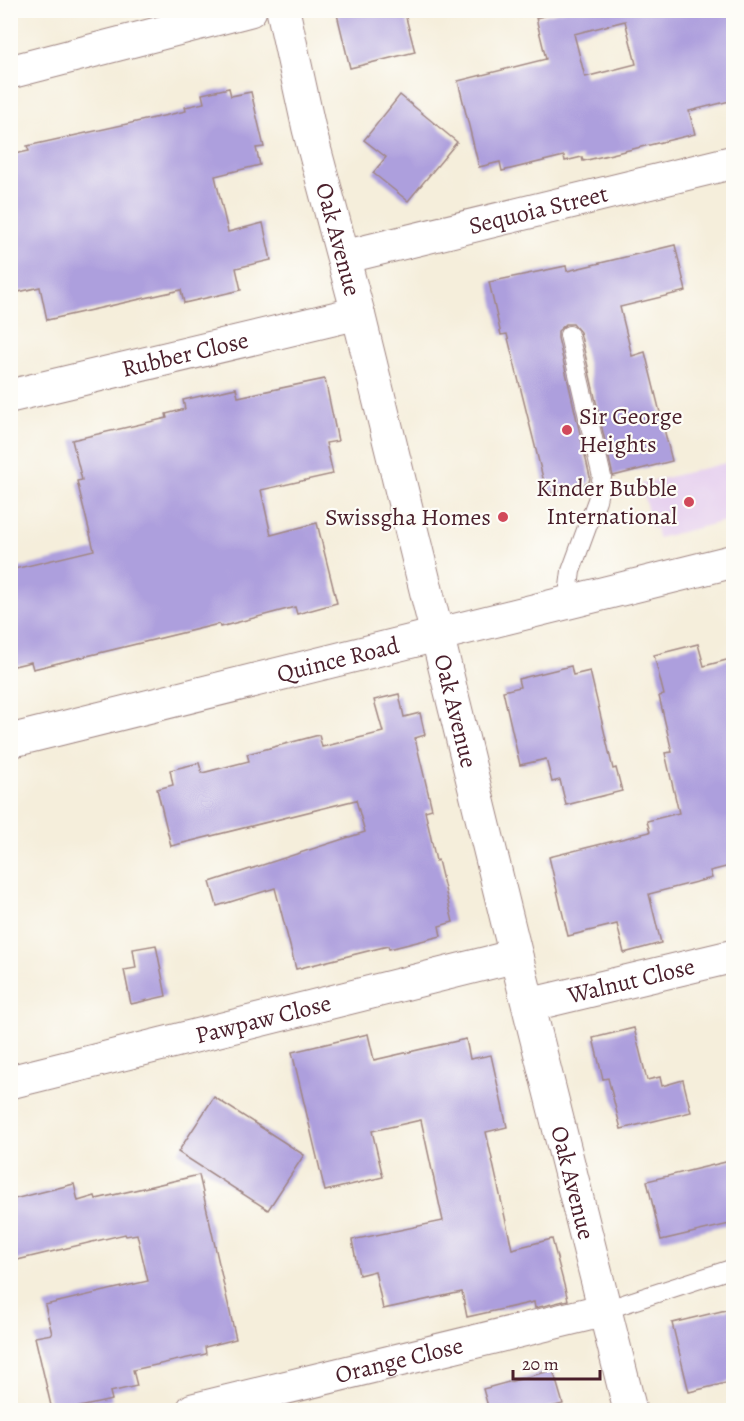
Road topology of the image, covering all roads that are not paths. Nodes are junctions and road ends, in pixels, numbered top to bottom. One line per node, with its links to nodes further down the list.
1 (250, 10): 3 (street)
2 (283, 10): 5 (street, Oak Avenue)
3 (10, 72)
4 (734, 162): 5 (street, Sequoia Street)
5 (344, 257): 6 (street, Oak Avenue)
6 (358, 312): 8 (street, Rubber Close); 11 (street, Oak Avenue)
7 (569, 335): 10 (lane)
8 (10, 396)
9 (734, 561): 10 (street, Quince Road)
10 (573, 602): 11 (street, Quince Road)
11 (438, 636): 12 (street, Quince Road); 13 (street, Oak Avenue)
12 (10, 741)
13 (516, 956): 15 (street, Oak Avenue); 16 (street, Pawpaw Close)
14 (734, 956): 15 (street, Walnut Close)
15 (529, 1005): 18 (street, Oak Avenue)
16 (10, 1082)
17 (734, 1268): 18 (lane)
18 (605, 1310): 19 (street, Orange Close); 20 (street, Oak Avenue)
19 (193, 1410)
20 (630, 1410)

